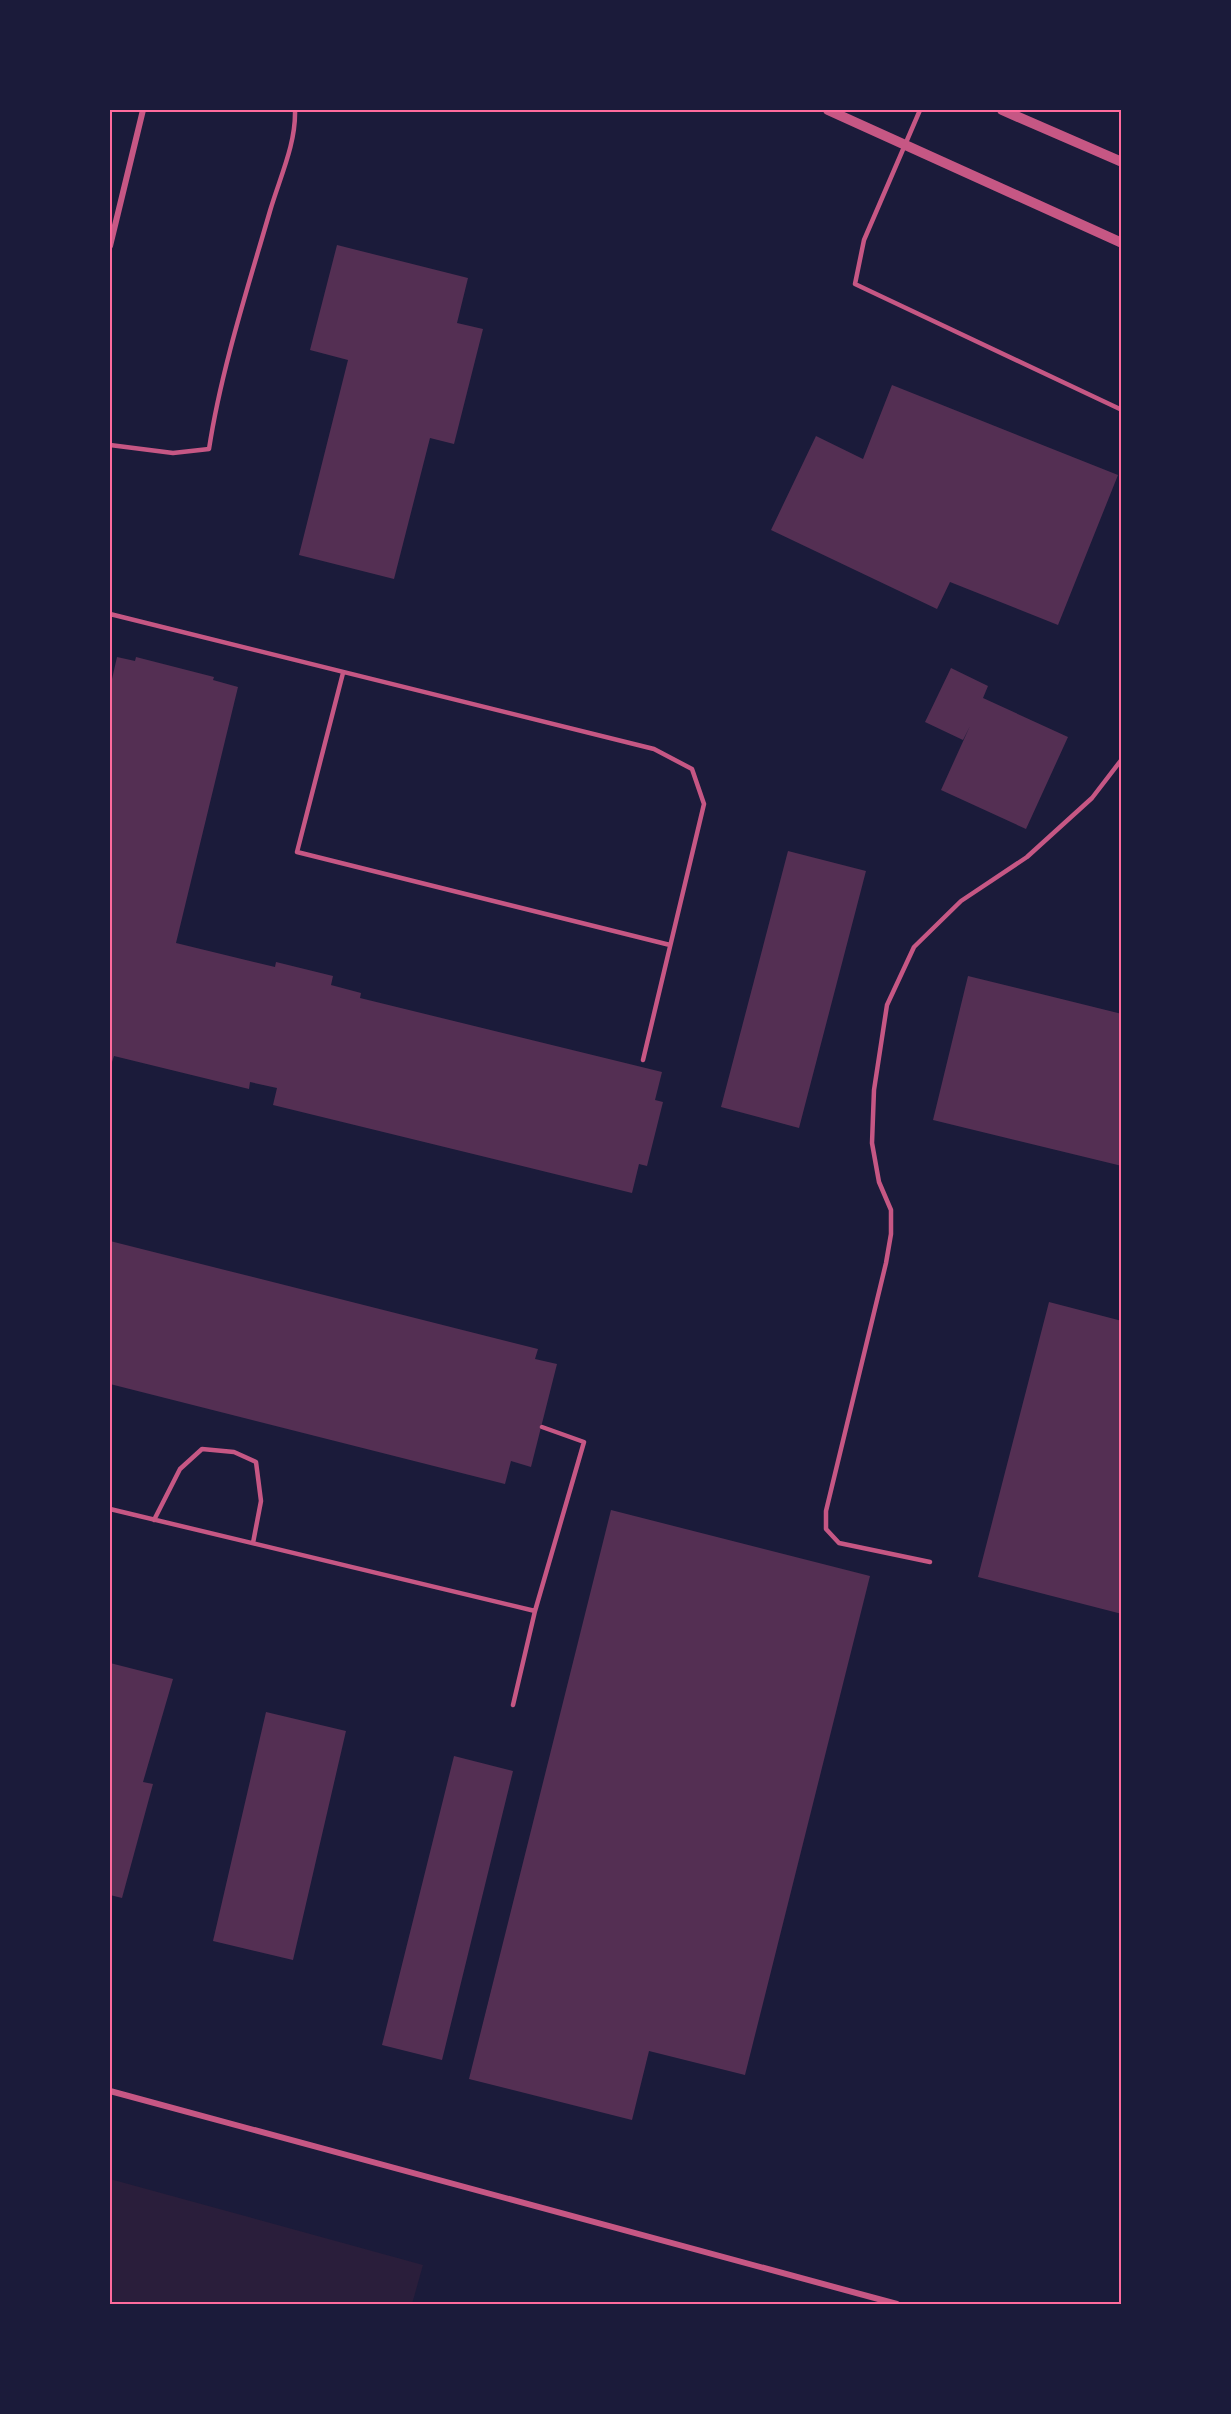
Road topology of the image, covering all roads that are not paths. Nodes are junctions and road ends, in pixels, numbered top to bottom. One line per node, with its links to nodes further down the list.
1 (143, 110): 9 (street)
2 (295, 110): 11 (lane)
3 (828, 110): 6 (street)
4 (920, 110): 6 (lane)
5 (1002, 110): 7 (street)
6 (905, 144): 8 (street); 10 (lane)
7 (1122, 162)
8 (1122, 243)
9 (110, 246)
10 (1122, 410)
11 (110, 445)
12 (110, 614): 13 (lane)
13 (343, 673): 15 (lane); 15 (lane)
14 (1122, 759): 21 (lane)
15 (670, 945): 16 (lane)
16 (643, 1060)
17 (542, 1426): 22 (lane)
18 (110, 1509): 19 (lane)
19 (154, 1520): 20 (lane); 20 (lane)
20 (253, 1544): 22 (lane)
21 (930, 1562)
22 (535, 1611): 23 (lane)
23 (513, 1705)
24 (110, 2091): 25 (street)
25 (897, 2304)

